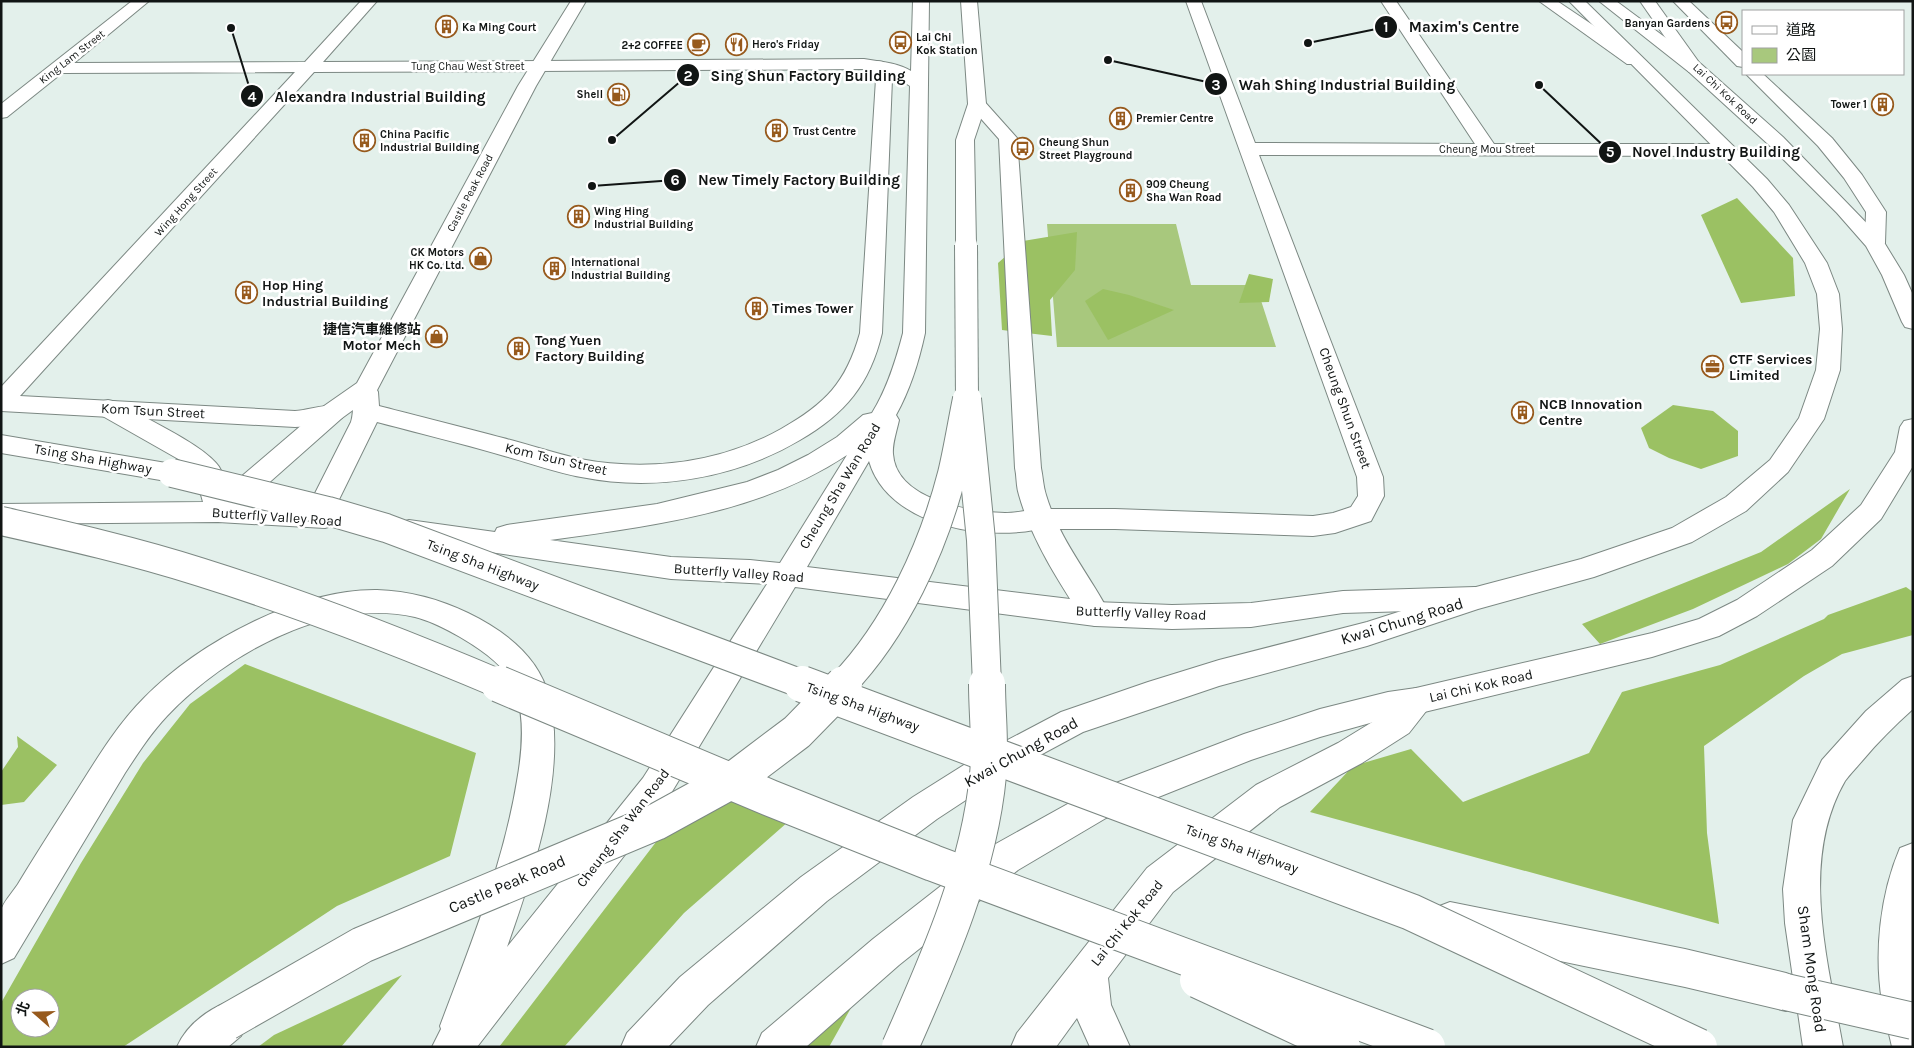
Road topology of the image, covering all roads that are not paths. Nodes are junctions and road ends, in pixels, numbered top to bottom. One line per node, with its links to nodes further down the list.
1 (142, 1): 18 (main road, King Lam Street)
2 (370, 1): 17 (main road, Wing Hong Street)
3 (579, 1): 15 (main road, Castle Peak Road)
4 (921, 1): 21 (main road, Cheung Sha Wan Road)
5 (969, 1): 22 (main road)
6 (1193, 1): 24 (main road, Cheung Shun Street)
7 (1388, 1): 25 (main road)
8 (1546, 1): 13 (main road)
9 (1647, 1): 19 (main road, Lai Chi Kok Road)
10 (1680, 1): 14 (main road)
11 (1579, 4): 13 (main road)
12 (1609, 4): 19 (main road)
13 (1634, 60): 26 (main road)
14 (1742, 61)
15 (538, 66): 16 (main road, Tung Chau West Street); 17 (main road, Tung Chau West Street); 30 (main road, Castle Peak Road)
16 (877, 66): 21 (main road, Tung Chau West Street); 30 (main road, Kom Tsun Street)
17 (309, 67): 18 (main road, Tung Chau West Street); 31 (main road, Wing Hong Street)
18 (58, 68): 23 (main road, King Lam Street)
19 (1695, 68): 27 (main road, Lai Chi Kok Road)
20 (1755, 75): 27 (main road)
21 (918, 84): 32 (main road, Cheung Sha Wan Road)
22 (977, 104): 29 (main road, bridge); 40 (main road)
23 (1, 113)
24 (1249, 149): 25 (main road, Cheung Mou Street); 40 (main road, Cheung Shun Street)
25 (1488, 149): 26 (main road, Cheung Mou Street)
26 (1726, 150): 44 (main road)
27 (1875, 243): 28 (main road, Lai Chi Kok Road)
28 (1912, 318)
29 (967, 398): 55 (main road, Castle Peak Road, bridge); 58 (main road, bridge)
30 (366, 400): 34 (main road, Castle Peak Road); 39 (main road, Castle Peak Road)
31 (1, 402): 33 (main road, Kom Tsun Street)
32 (891, 402): 40 (main road, Cheung Shun Street); 42 (main road); 43 (main road, Cheung Sha Wan Road)
33 (108, 408): 34 (main road, Kom Tsun Street); 37 (main road)
34 (334, 412): 37 (main road, Castle Peak Road)
35 (1913, 427): 47 (main road, Lai Chi Kok Road)
36 (1, 444): 50 (main road, Tsing Sha Highway, bridge)
37 (218, 512): 38 (main road, Butterfly Valley Road); 39 (main road, Butterfly Valley Road)
38 (1, 514)
39 (317, 517): 42 (main road, Butterfly Valley Road)
40 (1041, 519): 45 (main road)
41 (1, 521): 49 (main road, bridge)
42 (467, 539): 43 (main road, Butterfly Valley Road)
43 (786, 575): 45 (main road, Butterfly Valley Road); 54 (main road, Cheung Sha Wan Road)
44 (1476, 598): 45 (main road, Butterfly Valley Road); 56 (main road, Kwai Chung Road)
45 (1095, 614)
46 (1913, 689): 64 (main road, Sham Mong Road)
47 (1416, 701): 52 (main road, Lai Chi Kok Road); 57 (main road)
48 (1913, 860): 65 (main road)
49 (1028, 900): 61 (main road, bridge); 62 (main road, bridge)
50 (1411, 912): 53 (main road, bridge); 63 (main road, Tsing Sha Highway, bridge)
51 (1, 945): 54 (main road)
52 (1088, 973): 59 (main road, Lai Chi Kok Road); 60 (main road)
53 (1913, 1021)
54 (453, 1045)
55 (197, 1047)
56 (641, 1047)
57 (776, 1047)
58 (900, 1047)
59 (1031, 1047)
60 (1110, 1047)
61 (1342, 1047)
62 (1427, 1047)
63 (1699, 1047)
64 (1823, 1047)
65 (1912, 1047)

